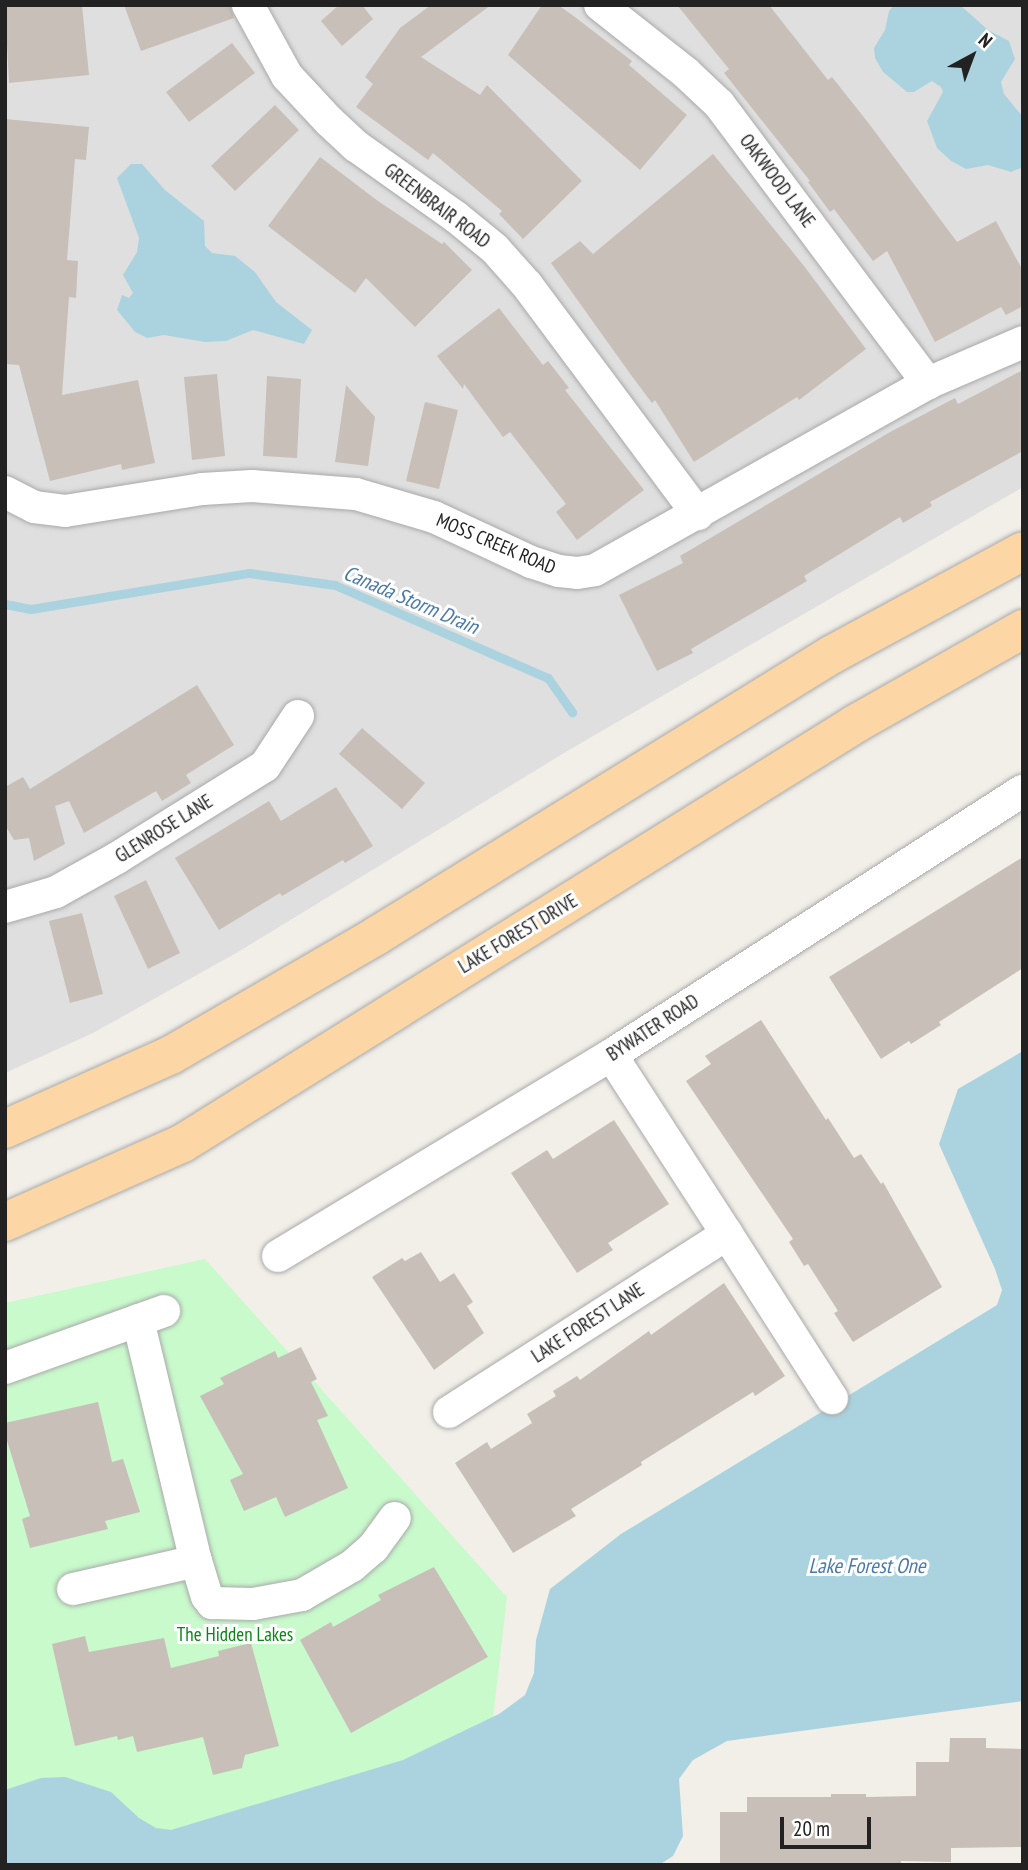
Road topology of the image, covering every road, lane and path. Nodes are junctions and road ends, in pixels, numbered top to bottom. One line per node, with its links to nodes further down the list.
1 (248, 5): 6 (street, GREENBRAIR ROAD)
2 (612, 9): 4 (street, OAKWOOD LANE)
3 (1023, 342): 4 (street, MOSS CREEK ROAD)
4 (928, 383): 6 (street, MOSS CREEK ROAD)
5 (5, 492): 6 (street, MOSS CREEK ROAD)
6 (698, 514)
7 (1023, 551): 13 (main road)
8 (1023, 629): 14 (main road, LAKE FOREST DRIVE)
9 (298, 716): 11 (street, GLENROSE LANE)
10 (1023, 791): 12 (street, BYWATER ROAD)
11 (5, 907)
12 (611, 1055): 15 (street); 16 (street, BYWATER ROAD)
13 (5, 1129)
14 (5, 1222)
15 (727, 1234): 18 (street); 19 (street, LAKE FOREST LANE)
16 (278, 1256)
17 (5, 1368): 21 (street)
18 (832, 1398)
19 (449, 1412)
20 (395, 1518): 21 (street)
21 (196, 1561): 22 (street)
22 (74, 1590)

